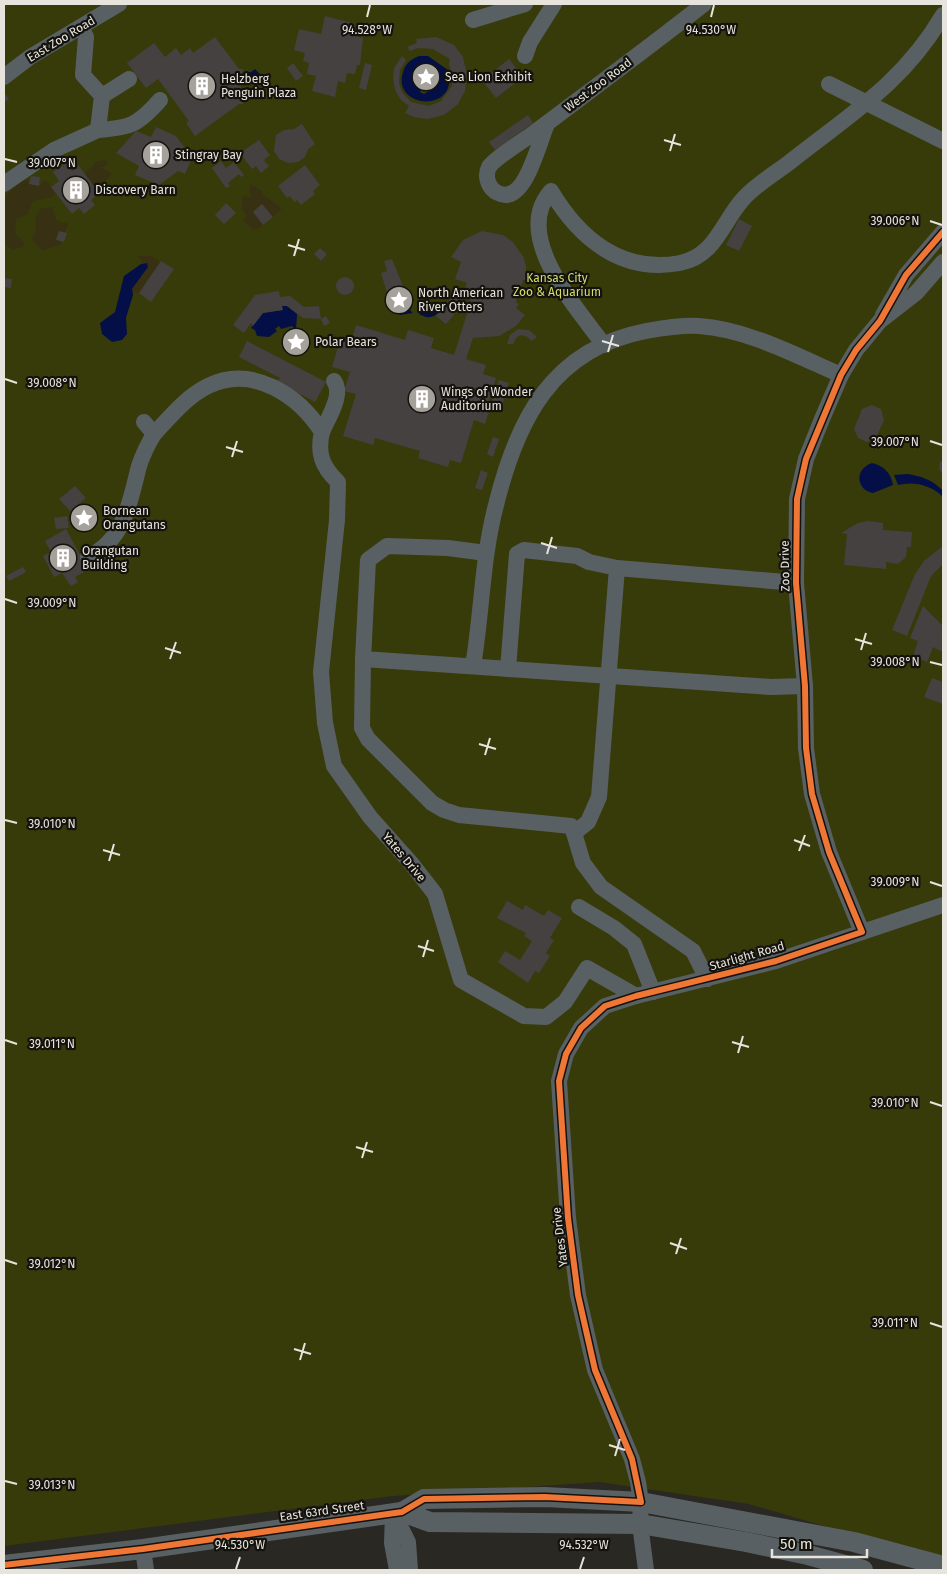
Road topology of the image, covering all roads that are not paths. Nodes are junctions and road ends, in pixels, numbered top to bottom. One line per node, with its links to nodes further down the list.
1 (119, 4): 7 (street, East Zoo Road)
2 (525, 4): 6 (street)
3 (554, 4): 8 (street)
4 (704, 4): 15 (street, West Zoo Road)
5 (943, 15): 14 (street)
6 (473, 20)
7 (81, 28): 9 (street, East Zoo Road); 12 (street)
8 (525, 56)
9 (4, 77)
10 (128, 79): 12 (street)
11 (829, 84): 14 (street)
12 (102, 96): 16 (street)
13 (160, 100): 16 (street)
14 (867, 103): 17 (street); 22 (street)
15 (546, 124): 15 (street, West Zoo Road)
16 (98, 130): 18 (street)
17 (943, 141)
18 (4, 184)
19 (943, 232): 21 (street, Zoo Drive)
20 (943, 262): 21 (street, Zoo Drive)
21 (880, 321): 23 (street, Zoo Drive)
22 (604, 344): 23 (street); 26 (street)
23 (841, 375): 29 (street, Zoo Drive)
24 (334, 380): 25 (street)
25 (322, 432): 27 (street); 41 (street, Yates Drive)
26 (486, 553): 30 (street); 31 (street)
27 (88, 557)
28 (617, 568): 29 (street); 32 (street); 33 (street)
29 (796, 583): 34 (street, Zoo Drive)
30 (363, 659): 31 (street); 35 (street)
31 (473, 666): 32 (street)
32 (508, 669): 33 (street)
33 (609, 676): 34 (street); 35 (street)
34 (805, 686): 38 (street, Zoo Drive)
35 (574, 832): 39 (street)
36 (943, 905): 38 (street, Starlight Road)
37 (579, 907): 40 (street)
38 (862, 932): 39 (street, Starlight Road)
39 (707, 979): 40 (street, Starlight Road)
40 (653, 992): 41 (street, Starlight Road)
41 (636, 996): 42 (street, Yates Drive)
42 (642, 1502): 43 (main road, East 63rd Street); 44 (street, Yates Drive); 47 (main road, East 63rd Street)
43 (398, 1512): 44 (main road, East 63rd Street); 45 (main road, East 63rd Street); 49 (street); 50 (street)
44 (640, 1524): 51 (street, Yates Drive); 52 (main road, East 63rd Street)
45 (142, 1549): 46 (main road, East 63rd Street); 48 (street)
46 (4, 1565)
47 (943, 1566)
48 (146, 1570)
49 (397, 1570)
50 (410, 1570)
51 (646, 1570)
52 (864, 1570)

